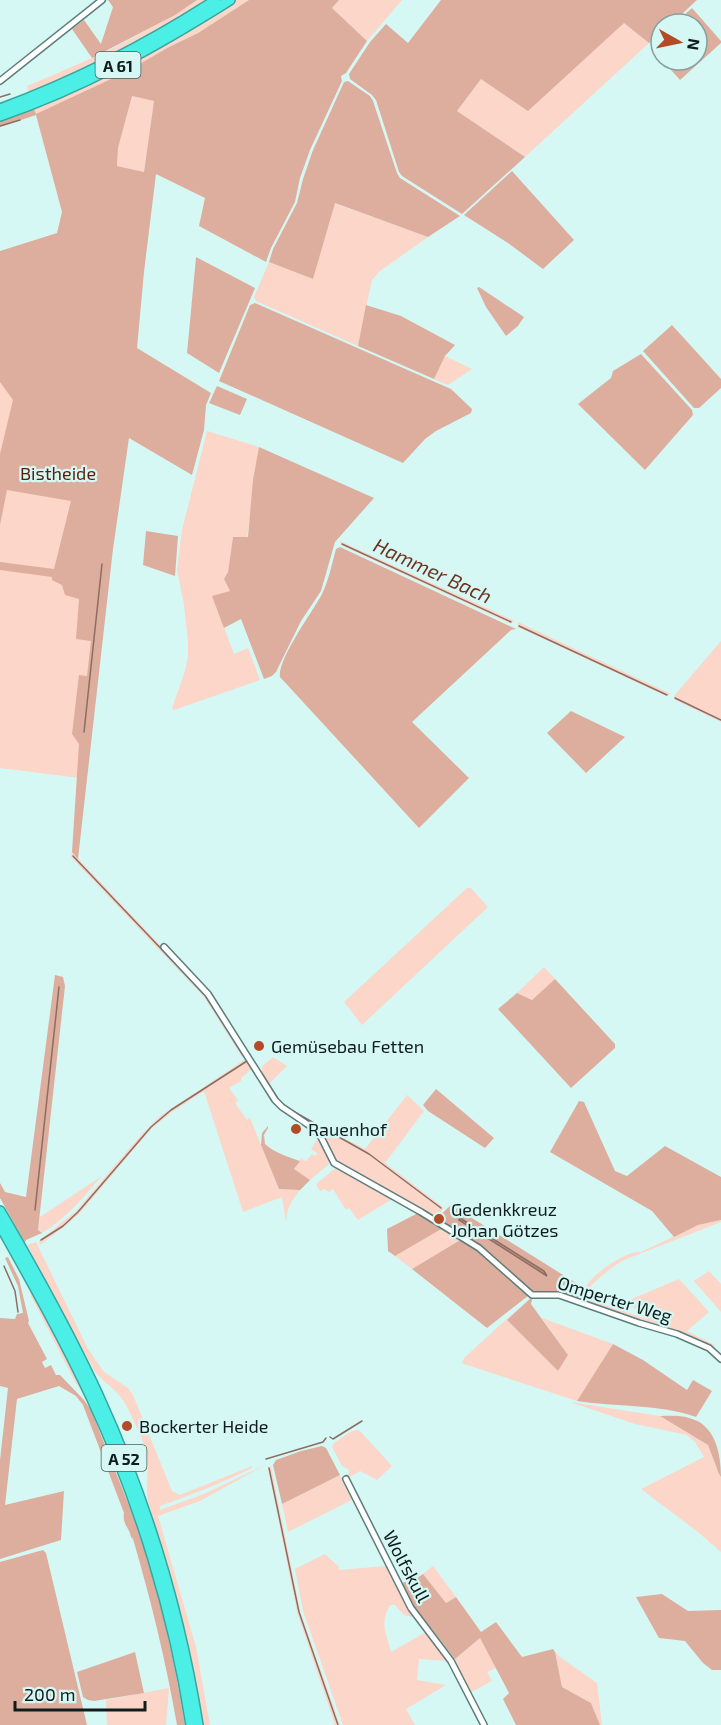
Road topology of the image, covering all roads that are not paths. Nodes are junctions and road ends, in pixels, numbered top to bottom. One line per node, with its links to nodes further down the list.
1 (102, 0): 4 (street)
2 (216, 0): 5 (highway, A 61)
3 (230, 0): 6 (highway, A 61)
4 (0, 81)
5 (0, 109)
6 (0, 116)
7 (164, 947): 10 (street, Omperter Weg)
8 (0, 1211): 13 (highway, A 52)
9 (0, 1225): 12 (highway, A 52)
10 (721, 1359)
11 (346, 1479): 14 (street, Wolfskull)
12 (191, 1725)
13 (198, 1725)
14 (484, 1725)

